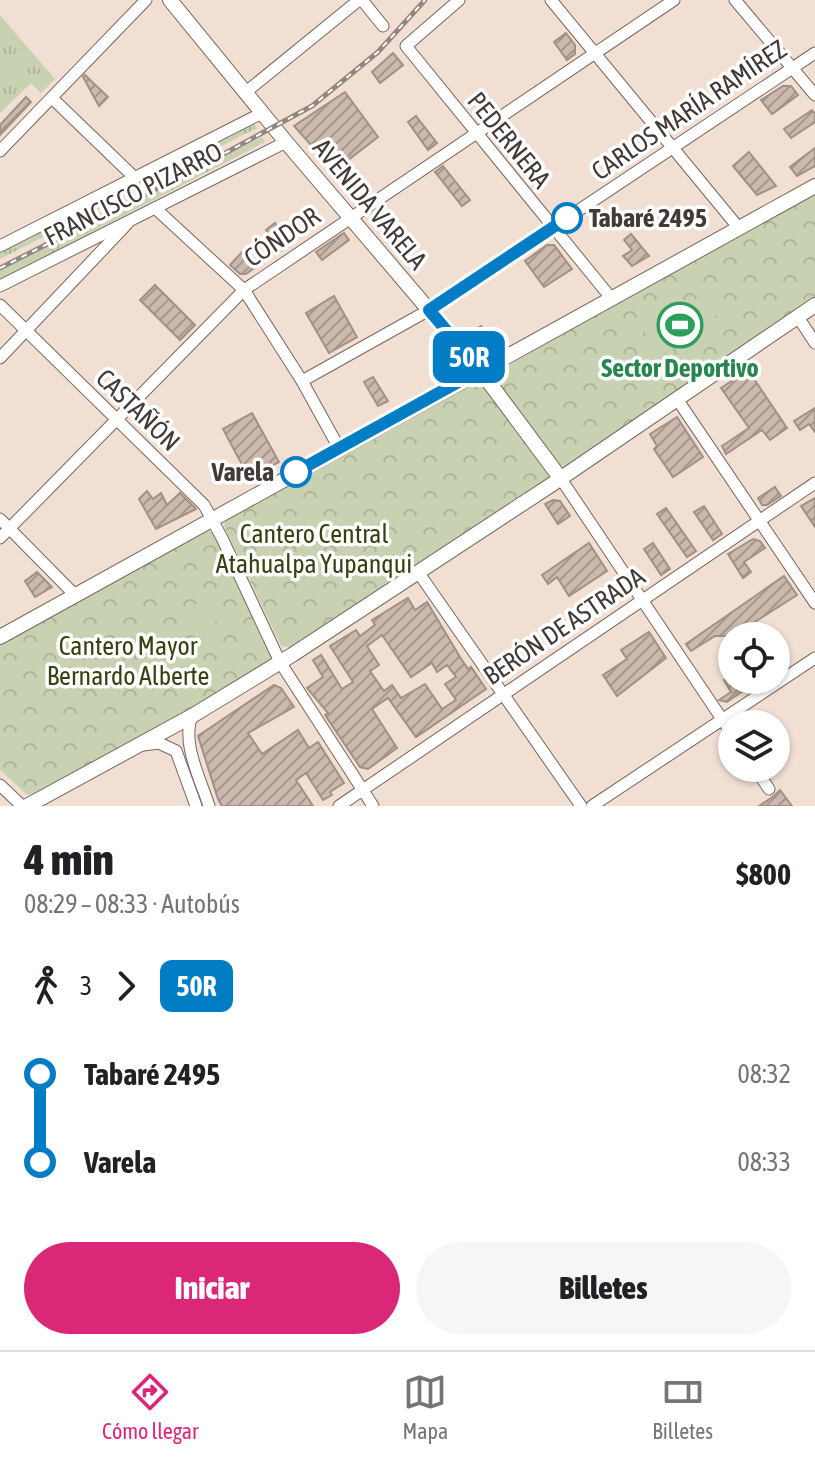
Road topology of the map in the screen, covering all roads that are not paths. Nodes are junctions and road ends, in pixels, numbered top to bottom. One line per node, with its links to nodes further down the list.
1 (146, 0): 14 (street)
2 (170, 0): 12 (main road, AVENIDA VARELA)
3 (361, 0): 8 (street); 12 (street)
4 (459, 0): 16 (street, PEDERNERA)
5 (551, 0): 9 (street)
6 (674, 0): 9 (street, CÓNDOR)
7 (735, 0): 11 (street)
8 (383, 26)
9 (595, 53): 16 (street, CÓNDOR); 18 (street)
10 (815, 53): 11 (street, CARLOS MARÍA RAMÍREZ)
11 (793, 67): 13 (street); 18 (street, CARLOS MARÍA RAMÍREZ)
12 (246, 92): 15 (main road, AVENIDA VARELA)
13 (815, 95)
14 (53, 99): 19 (street); 20 (street)
15 (262, 113): 17 (main road, AVENIDA VARELA); 20 (street)
16 (475, 133): 23 (street, CÓNDOR); 26 (street, PEDERNERA)
17 (286, 142): 22 (street, FRANCISCO PIZARRO); 23 (main road, AVENIDA VARELA)
18 (673, 148): 25 (street); 26 (street, CARLOS MARÍA RAMÍREZ)
19 (0, 151)
20 (135, 178): 27 (street)
21 (815, 186): 25 (main road)
22 (155, 208): 24 (street, FRANCISCO PIZARRO); 29 (street)
23 (350, 217): 29 (street, CÓNDOR); 33 (main road, AVENIDA VARELA)
24 (133, 218): 28 (street, FRANCISCO PIZARRO); 35 (street)
25 (738, 227): 30 (main road)
26 (552, 228): 30 (street, PEDERNERA); 33 (street, CARLOS MARÍA RAMÍREZ)
27 (0, 246)
28 (0, 286)
29 (244, 290): 39 (street); 41 (street, CÓNDOR)
30 (611, 298): 38 (main road)
31 (0, 305): 35 (street, CASTAÑÓN)
32 (815, 305): 34 (main road)
33 (429, 310): 38 (main road, AVENIDA VARELA); 39 (street, CARLOS MARÍA RAMÍREZ)
34 (798, 317): 36 (street); 40 (main road)
35 (25, 331): 37 (street); 41 (street, CASTAÑÓN)
36 (815, 343)
37 (0, 358)
38 (480, 370): 42 (main road); 43 (main road, AVENIDA VARELA)
39 (302, 381): 42 (street)
40 (677, 399): 43 (main road); 46 (street)
41 (117, 419): 45 (street, CASTAÑÓN); 47 (street, CÓNDOR)
42 (339, 448): 45 (main road)
43 (561, 479): 49 (main road); 51 (street)
44 (815, 483): 46 (street, BERÓN DE ASTRADA)
45 (212, 519): 50 (main road); 55 (street, CASTAÑÓN)
46 (759, 520): 51 (street, BERÓN DE ASTRADA); 52 (street)
47 (5, 524): 48 (street, CÓNDOR); 50 (street)
48 (0, 538)
49 (418, 572): 55 (main road); 56 (street)
50 (76, 596): 53 (main road)
51 (641, 600): 56 (street, BERÓN DE ASTRADA); 58 (street)
52 (815, 603)
53 (0, 637)
54 (815, 658): 57 (street)
55 (280, 662): 59 (main road); 65 (street, CASTAÑÓN)
56 (505, 694): 65 (street, BERÓN DE ASTRADA); 71 (street)
57 (738, 710)
58 (718, 713)
59 (192, 716): 61 (main road); 68 (street)
60 (718, 723): 72 (street)
61 (138, 747): 66 (main road); 67 (street)
62 (764, 782): 64 (street)
63 (0, 785): 66 (street)
64 (769, 789)
65 (362, 790): 69 (street, BERÓN DE ASTRADA); 70 (street, CASTAÑÓN)
66 (24, 806)
67 (196, 806)
68 (209, 806)
69 (339, 806)
70 (373, 806)
71 (581, 806)
72 (592, 806)

